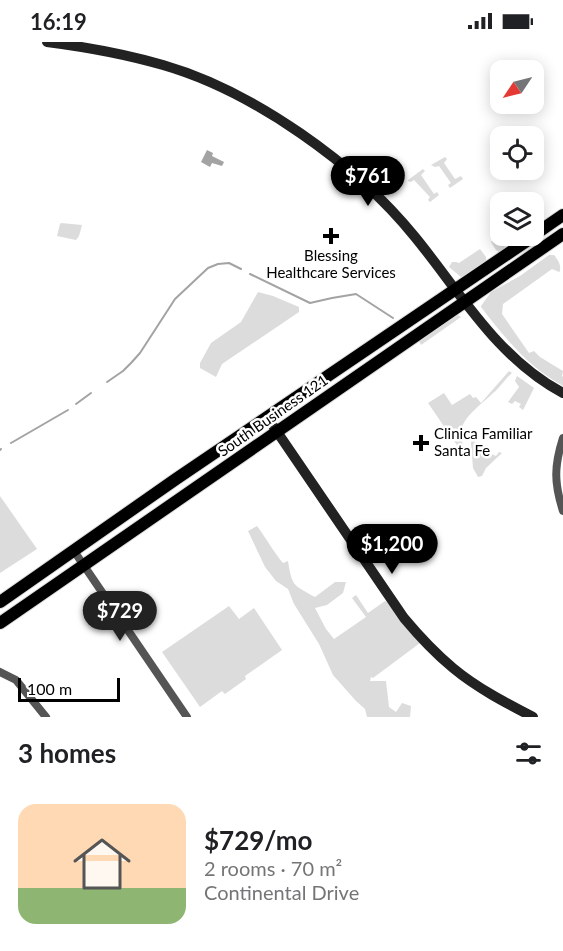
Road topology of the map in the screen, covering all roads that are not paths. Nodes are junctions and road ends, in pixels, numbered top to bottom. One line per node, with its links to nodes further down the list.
1 (47, 42): 2 (street)
2 (80, 44): 7 (street)
3 (563, 215): 4 (main road, South Business 121)
4 (544, 228)
5 (563, 234): 8 (main road, South Business 121)
6 (518, 246): 7 (main road, South Business 121)
7 (456, 289): 8 (street); 10 (main road, South Business 121)
8 (465, 302): 9 (street); 11 (main road, South Business 121)
9 (563, 393)
10 (267, 417): 11 (street); 14 (main road, South Business 121)
11 (277, 432): 15 (main road, South Business 121); 21 (street)
12 (563, 438): 13 (street)
13 (563, 511)
14 (74, 551): 15 (street); 16 (main road, South Business 121)
15 (83, 566): 17 (main road, South Business 121); 20 (street)
16 (0, 602)
17 (0, 623)
18 (0, 672): 19 (street)
19 (46, 717)
20 (188, 717)
21 (533, 717)

